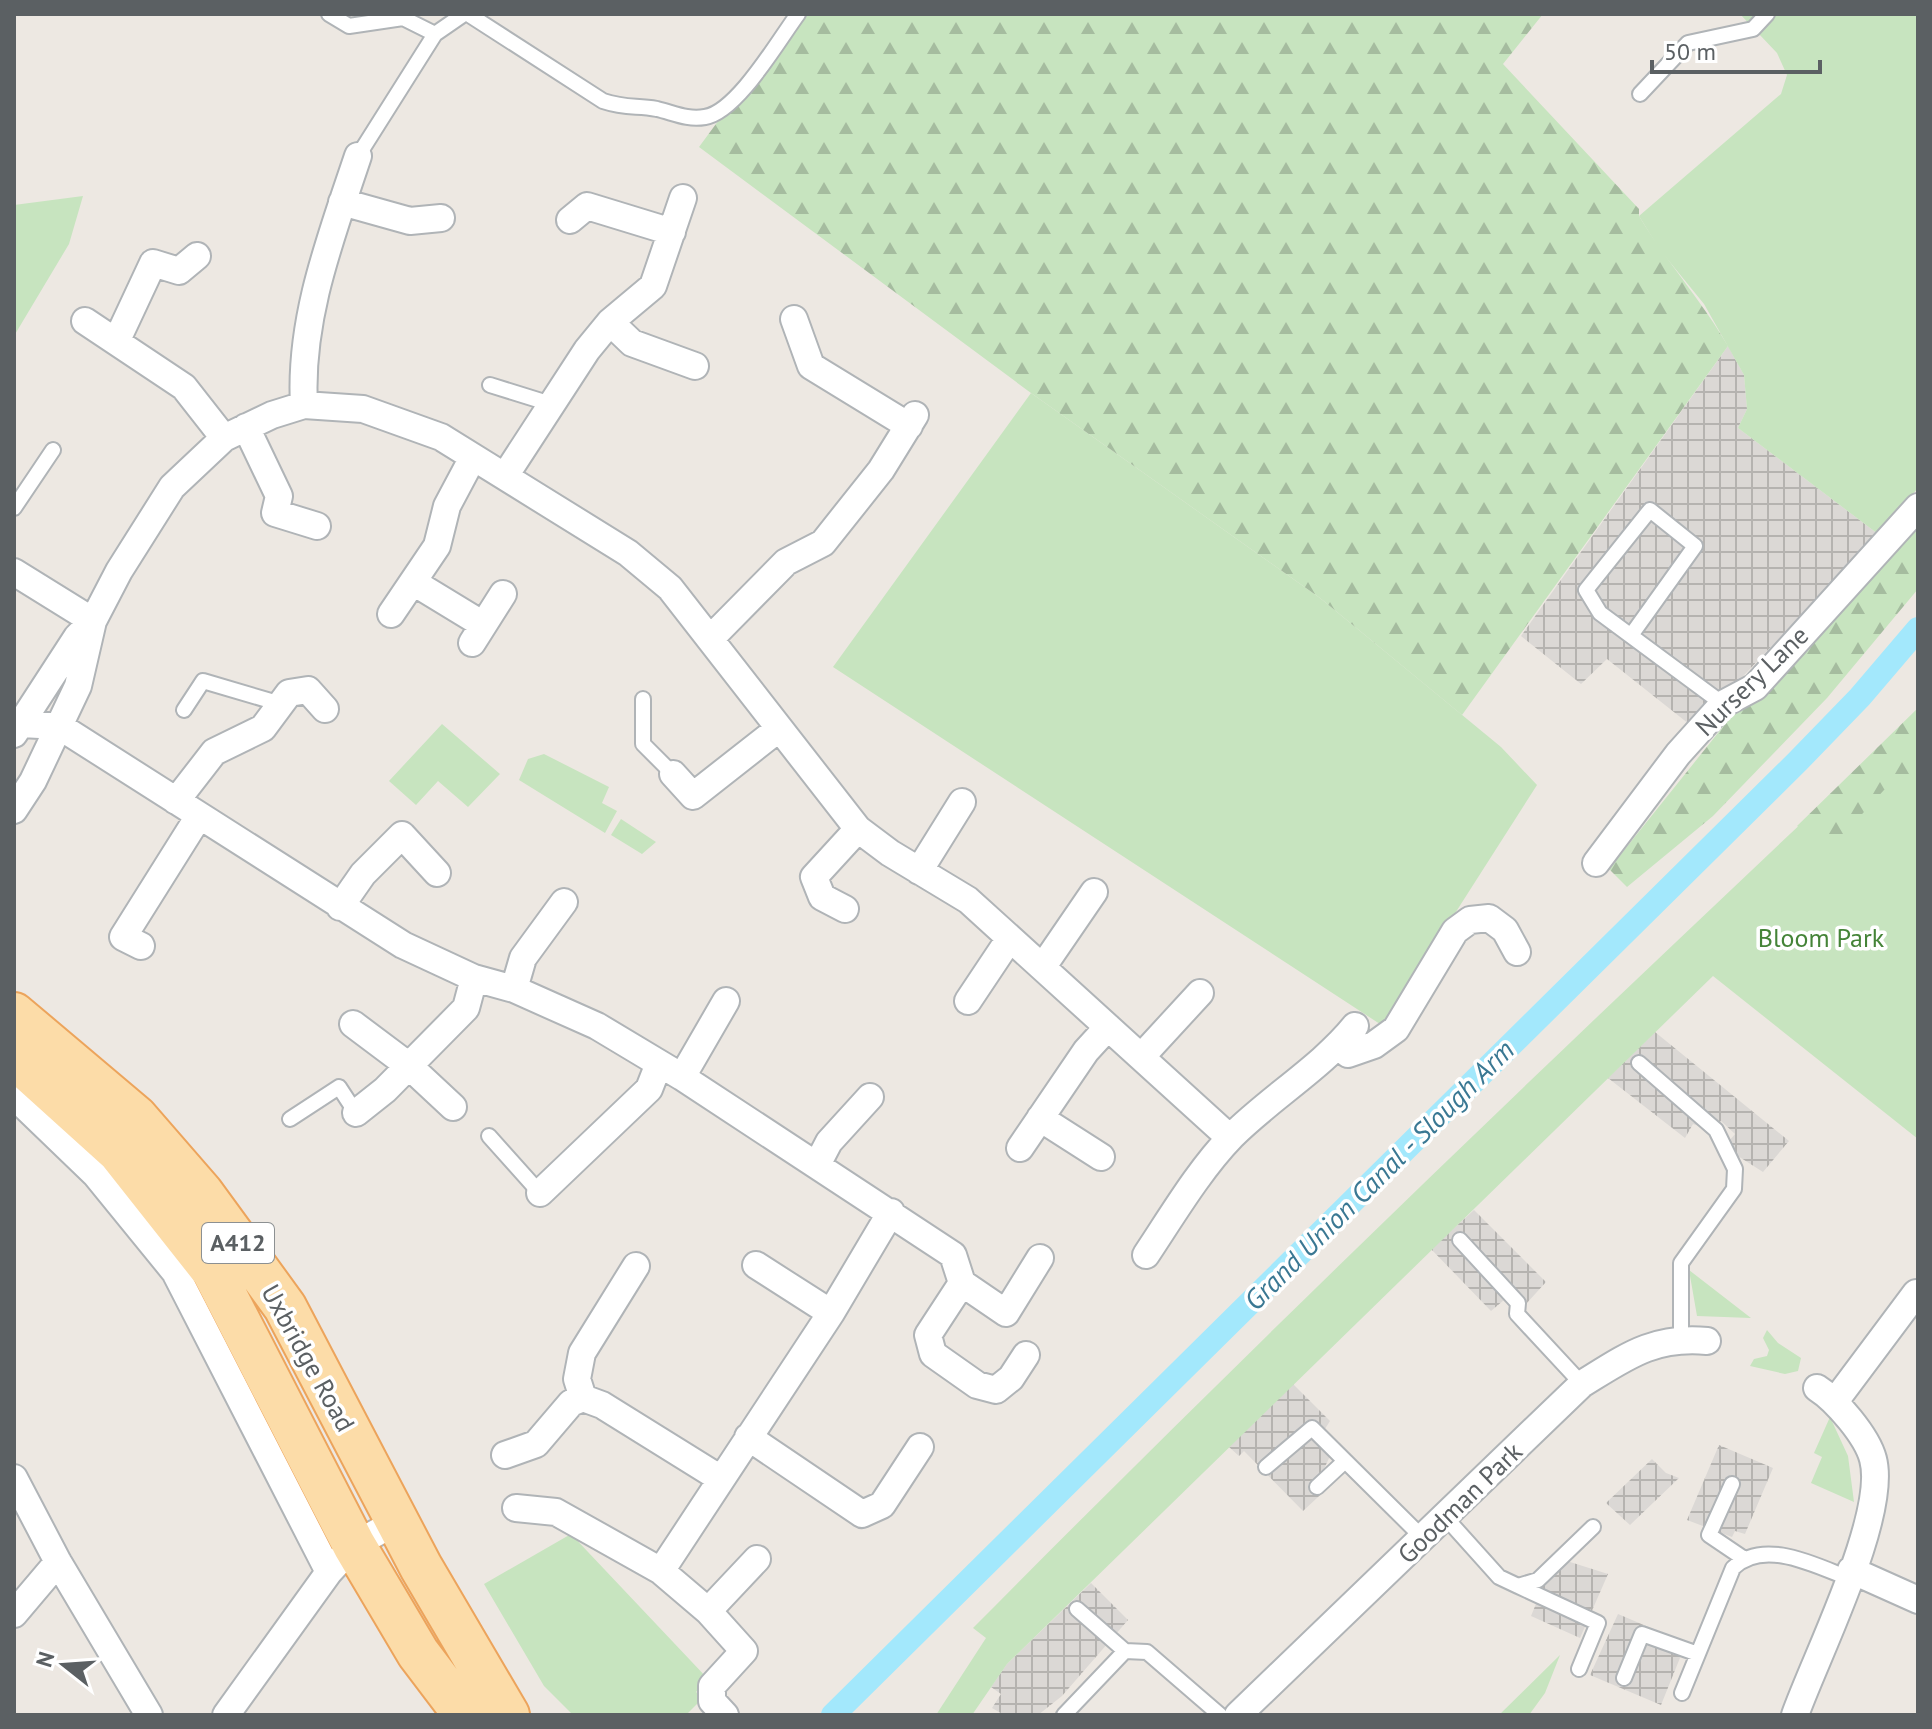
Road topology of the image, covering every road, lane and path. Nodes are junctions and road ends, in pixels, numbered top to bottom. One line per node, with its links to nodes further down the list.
1 (329, 14): 5 (lane)
2 (466, 14): 3 (lane); 5 (lane)
3 (798, 14)
4 (1767, 14): 6 (lane)
5 (435, 34): 7 (lane)
6 (1640, 94)
7 (358, 156): 9 (street)
8 (683, 198): 12 (street)
9 (342, 202): 10 (street); 21 (street)
10 (441, 218)
11 (570, 220): 12 (street)
12 (672, 232): 16 (street)
13 (197, 256): 17 (street)
14 (794, 319): 35 (street)
15 (85, 321): 17 (street)
16 (610, 322): 18 (street); 20 (street)
17 (117, 340): 22 (street)
18 (695, 366)
19 (490, 385): 20 (lane)
20 (551, 404): 25 (street)
21 (304, 405): 22 (street); 24 (street)
22 (235, 432): 28 (street); 33 (street)
23 (53, 450): 27 (lane)
24 (472, 459): 25 (street); 30 (street)
25 (505, 476): 35 (street)
26 (1918, 507): 38 (street, Nursery Lane)
27 (14, 508)
28 (317, 526)
29 (14, 572): 33 (street)
30 (413, 582): 31 (street); 32 (street)
31 (503, 594)
32 (391, 614)
33 (93, 621): 41 (street); 42 (street)
34 (1632, 634): 34 (lane); 38 (lane)
35 (711, 638): 43 (street)
36 (643, 699): 44 (lane)
37 (281, 704): 39 (street); 40 (lane); 45 (street)
38 (1723, 704): 50 (street, Nursery Lane)
39 (325, 709)
40 (184, 710)
41 (59, 726): 42 (street); 45 (street); 47 (street)
42 (17, 729)
43 (777, 730): 44 (street); 49 (street)
44 (673, 774)
45 (176, 801): 48 (street)
46 (962, 802): 51 (street)
47 (14, 810)
48 (199, 816): 55 (street); 58 (street)
49 (858, 829): 51 (street); 56 (street)
50 (1596, 863)
51 (919, 871): 57 (street)
52 (437, 873): 55 (street)
53 (1094, 892): 60 (street)
54 (564, 902): 62 (street)
55 (340, 907): 61 (street)
56 (845, 909)
57 (1010, 938): 60 (street); 65 (street)
58 (141, 946)
59 (1517, 952): 82 (street)
60 (1044, 965): 68 (street)
61 (474, 978): 62 (street); 72 (street)
62 (514, 989): 73 (street)
63 (1200, 993): 69 (street)
64 (726, 1001): 74 (street)
65 (968, 1001)
66 (14, 1014): 112 (main road, Uxbridge Road / A412)
67 (353, 1024): 72 (street)
68 (1108, 1027): 69 (street); 79 (street)
69 (1142, 1056): 82 (street)
70 (14, 1057): 115 (main road, Uxbridge Road / A412)
71 (1639, 1063): 96 (lane)
72 (409, 1066): 77 (street); 78 (street)
73 (658, 1066): 74 (street); 86 (street)
74 (682, 1077): 85 (street)
75 (14, 1096): 115 (street, Uxbridge Road)
76 (870, 1097): 85 (street)
77 (453, 1107)
78 (356, 1113): 80 (lane)
79 (1040, 1118): 83 (street); 84 (street)
80 (290, 1119)
81 (489, 1136): 86 (lane)
82 (1230, 1138): 89 (street)
83 (1020, 1148)
84 (1101, 1157)
85 (818, 1163): 87 (street)
86 (540, 1193)
87 (891, 1212): 93 (street); 95 (street)
88 (1460, 1240): 99 (lane)
89 (1146, 1255)
90 (1040, 1258): 93 (street)
91 (756, 1265): 95 (street)
92 (636, 1266): 100 (street)
93 (962, 1283): 98 (street)
94 (1911, 1308): 120 (street)
95 (831, 1313): 101 (street)
96 (1681, 1339): 97 (street, Goodman Park); 99 (street, Goodman Park)
97 (1707, 1341)
98 (1026, 1355)
99 (1582, 1384): 111 (street, Goodman Park)
100 (583, 1398): 103 (street); 107 (street)
101 (748, 1437): 102 (street); 107 (street)
102 (920, 1447)
103 (505, 1455)
104 (1345, 1461): 105 (lane); 109 (lane); 114 (lane)
105 (1266, 1467)
106 (14, 1478): 118 (street)
107 (721, 1479): 119 (street)
108 (1732, 1484): 116 (lane)
109 (1317, 1487)
110 (516, 1508): 119 (street)
111 (1446, 1518): 114 (street, Goodman Park); 121 (lane)
112 (396, 1522): 115 (street); 135 (main road, Uxbridge Road / A412)
113 (1593, 1527): 121 (lane)
114 (1424, 1539): 131 (street, Goodman Park)
115 (342, 1558): 133 (street); 134 (main road, Uxbridge Road / A412)
116 (1743, 1558): 120 (lane); 127 (lane)
117 (757, 1559): 124 (street)
118 (58, 1562): 125 (street); 132 (street)
119 (661, 1571): 124 (street)
120 (1850, 1574): 122 (street); 138 (street)
121 (1518, 1586): 128 (lane)
122 (1918, 1600)
123 (1077, 1609): 126 (lane)
124 (708, 1611): 136 (street)
125 (14, 1614)
126 (1125, 1651): 131 (lane); 137 (lane)
127 (1698, 1654): 129 (lane); 130 (lane)
128 (1579, 1669)
129 (1624, 1678)
130 (1682, 1693)
131 (1236, 1714)
132 (149, 1715)
133 (226, 1715)
134 (465, 1715)
135 (508, 1715)
136 (725, 1715)
137 (1064, 1715)
138 (1795, 1715)

